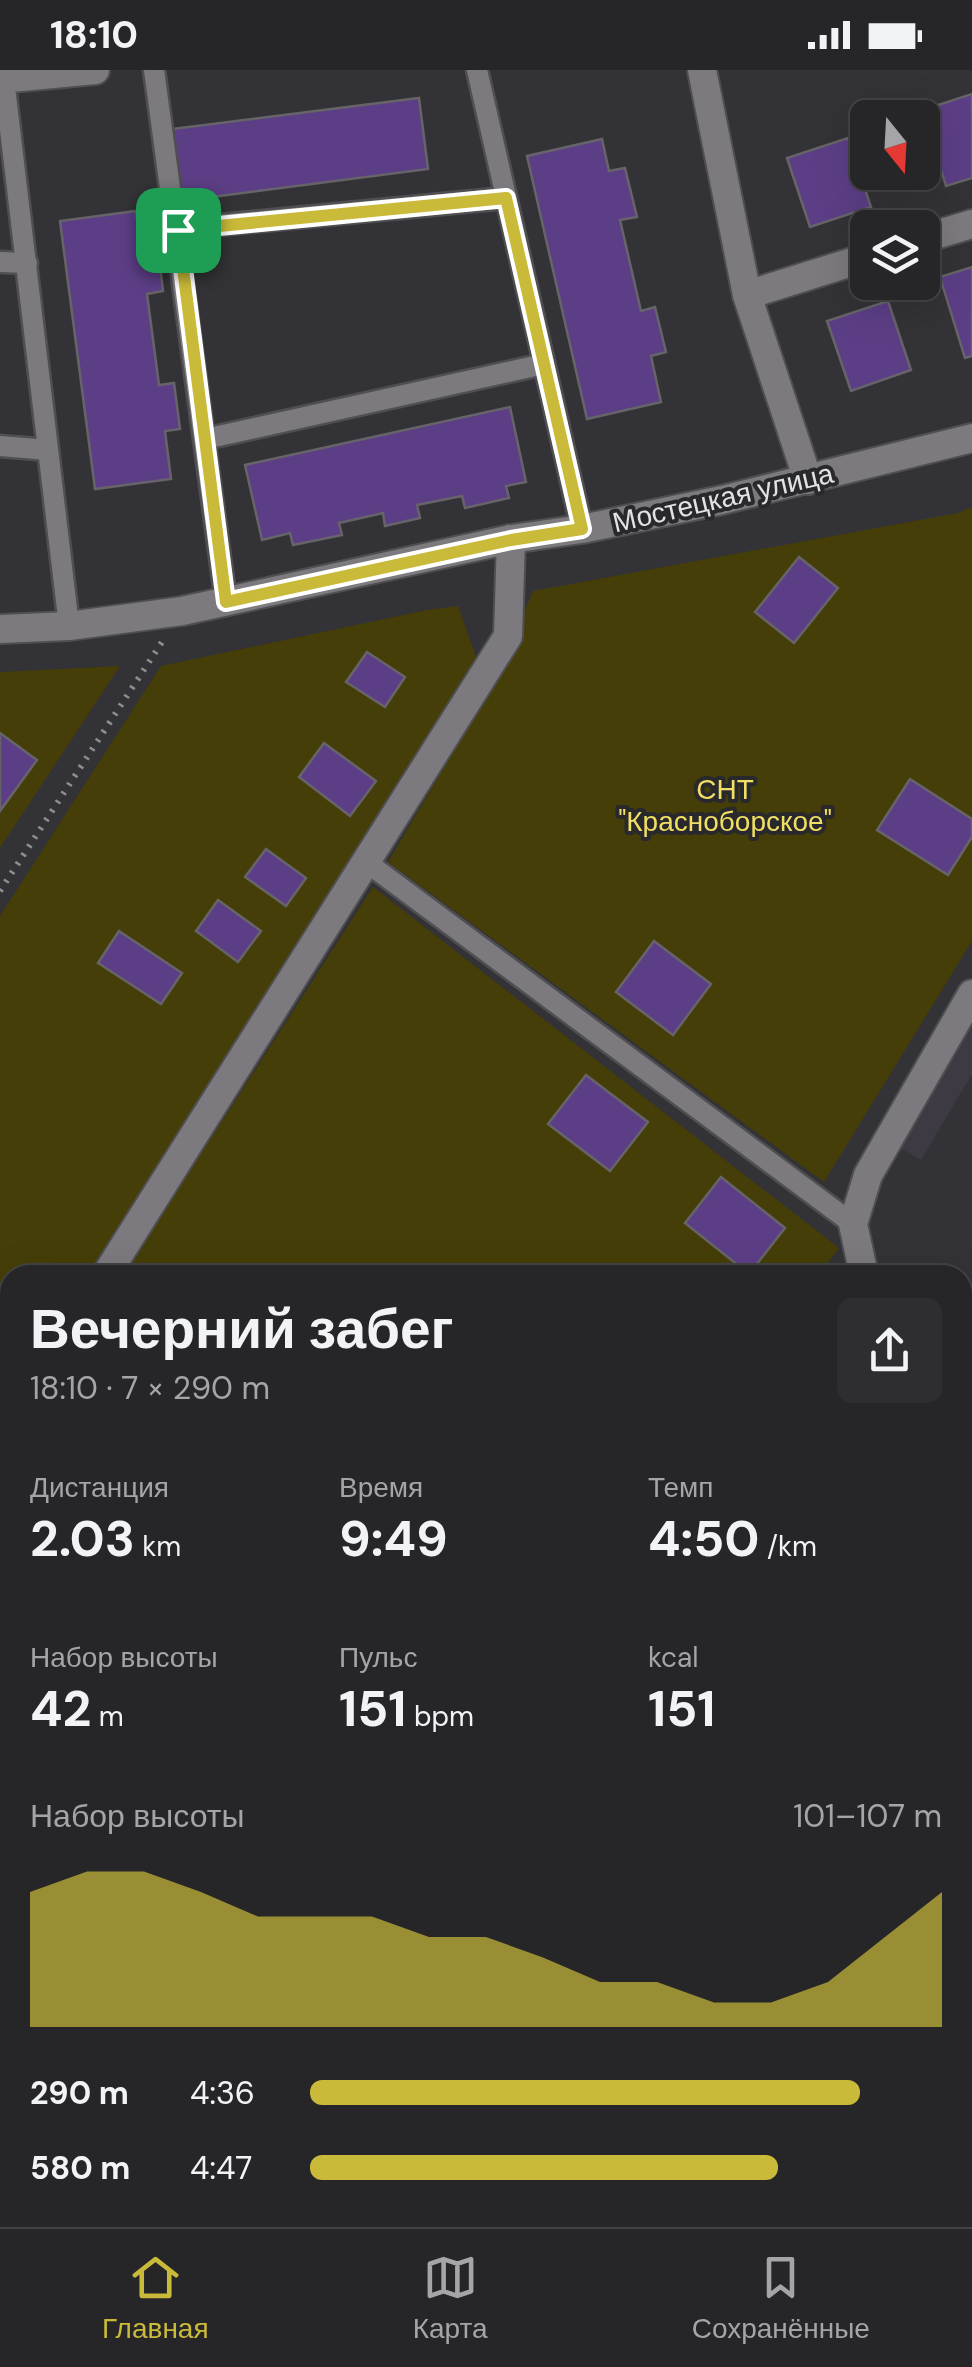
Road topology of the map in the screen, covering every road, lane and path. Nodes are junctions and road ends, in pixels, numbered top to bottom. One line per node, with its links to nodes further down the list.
1 (95, 70): 5 (street)
2 (154, 70): 8 (lane)
3 (476, 70): 6 (lane)
4 (702, 70): 13 (street)
5 (2, 79): 12 (lane)
6 (506, 198): 8 (lane); 14 (lane)
7 (972, 224): 9 (street)
8 (178, 230): 16 (lane)
9 (940, 234)
10 (0, 262): 12 (lane)
11 (850, 263): 13 (street)
12 (28, 264): 18 (lane)
13 (748, 295): 19 (street)
14 (544, 364): 16 (lane); 20 (lane)
15 (972, 438): 19 (street, Мостецкая улица)
16 (205, 439): 22 (lane)
17 (0, 446): 18 (lane)
18 (48, 450): 24 (lane)
19 (808, 480): 20 (street, Мостецкая улица)
20 (582, 529): 21 (street, Мостецкая улица)
21 (511, 540): 22 (street, Мостецкая улица); 26 (street)
22 (226, 602): 23 (street, Мостецкая улица)
23 (182, 612): 24 (street, Мостецкая улица); 27 (path)
24 (69, 626): 25 (street, Мостецкая улица)
25 (0, 629)
26 (365, 861): 29 (lane); 30 (street)
27 (0, 890)
28 (972, 994): 29 (street)
29 (853, 1224): 31 (street)
30 (112, 1265)
31 (862, 1265)

